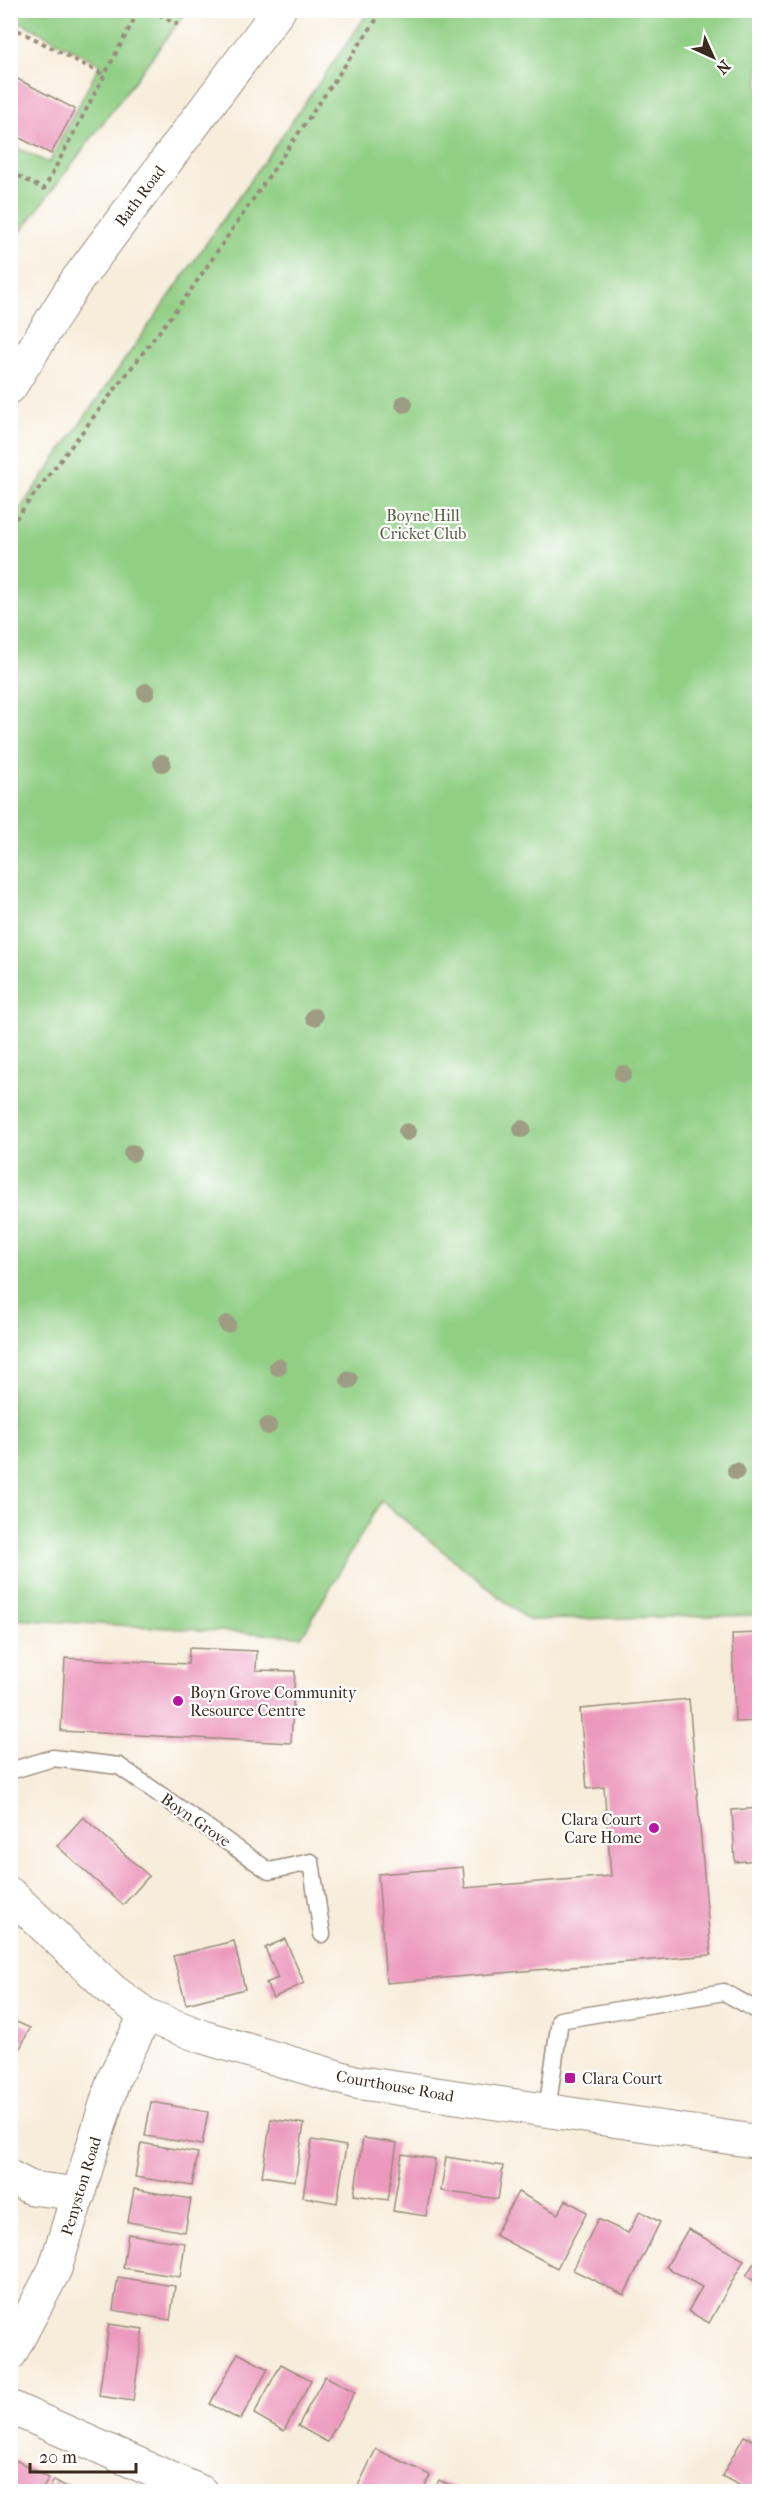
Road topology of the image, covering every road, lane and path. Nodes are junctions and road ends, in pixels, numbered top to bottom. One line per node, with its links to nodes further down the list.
1 (139, 10): 7 (path)
2 (151, 10): 3 (path)
3 (184, 10)
4 (279, 10): 9 (street, Bath Road)
5 (382, 10): 10 (path)
6 (10, 26): 7 (path)
7 (104, 75): 8 (path)
8 (11, 171)
9 (10, 387)
10 (10, 526)
11 (10, 1771): 13 (lane, Boyn Grove)
12 (10, 1894): 15 (street, Courthouse Road)
13 (322, 1934)
14 (759, 2012): 16 (lane)
15 (147, 2015): 16 (street, Courthouse Road); 19 (street, Penyston Road)
16 (547, 2110): 17 (street, Courthouse Road)
17 (759, 2142)
18 (10, 2177): 19 (street)
19 (79, 2194): 20 (street, Penyston Road)
20 (10, 2354)
21 (10, 2407): 22 (street)
22 (201, 2492)

